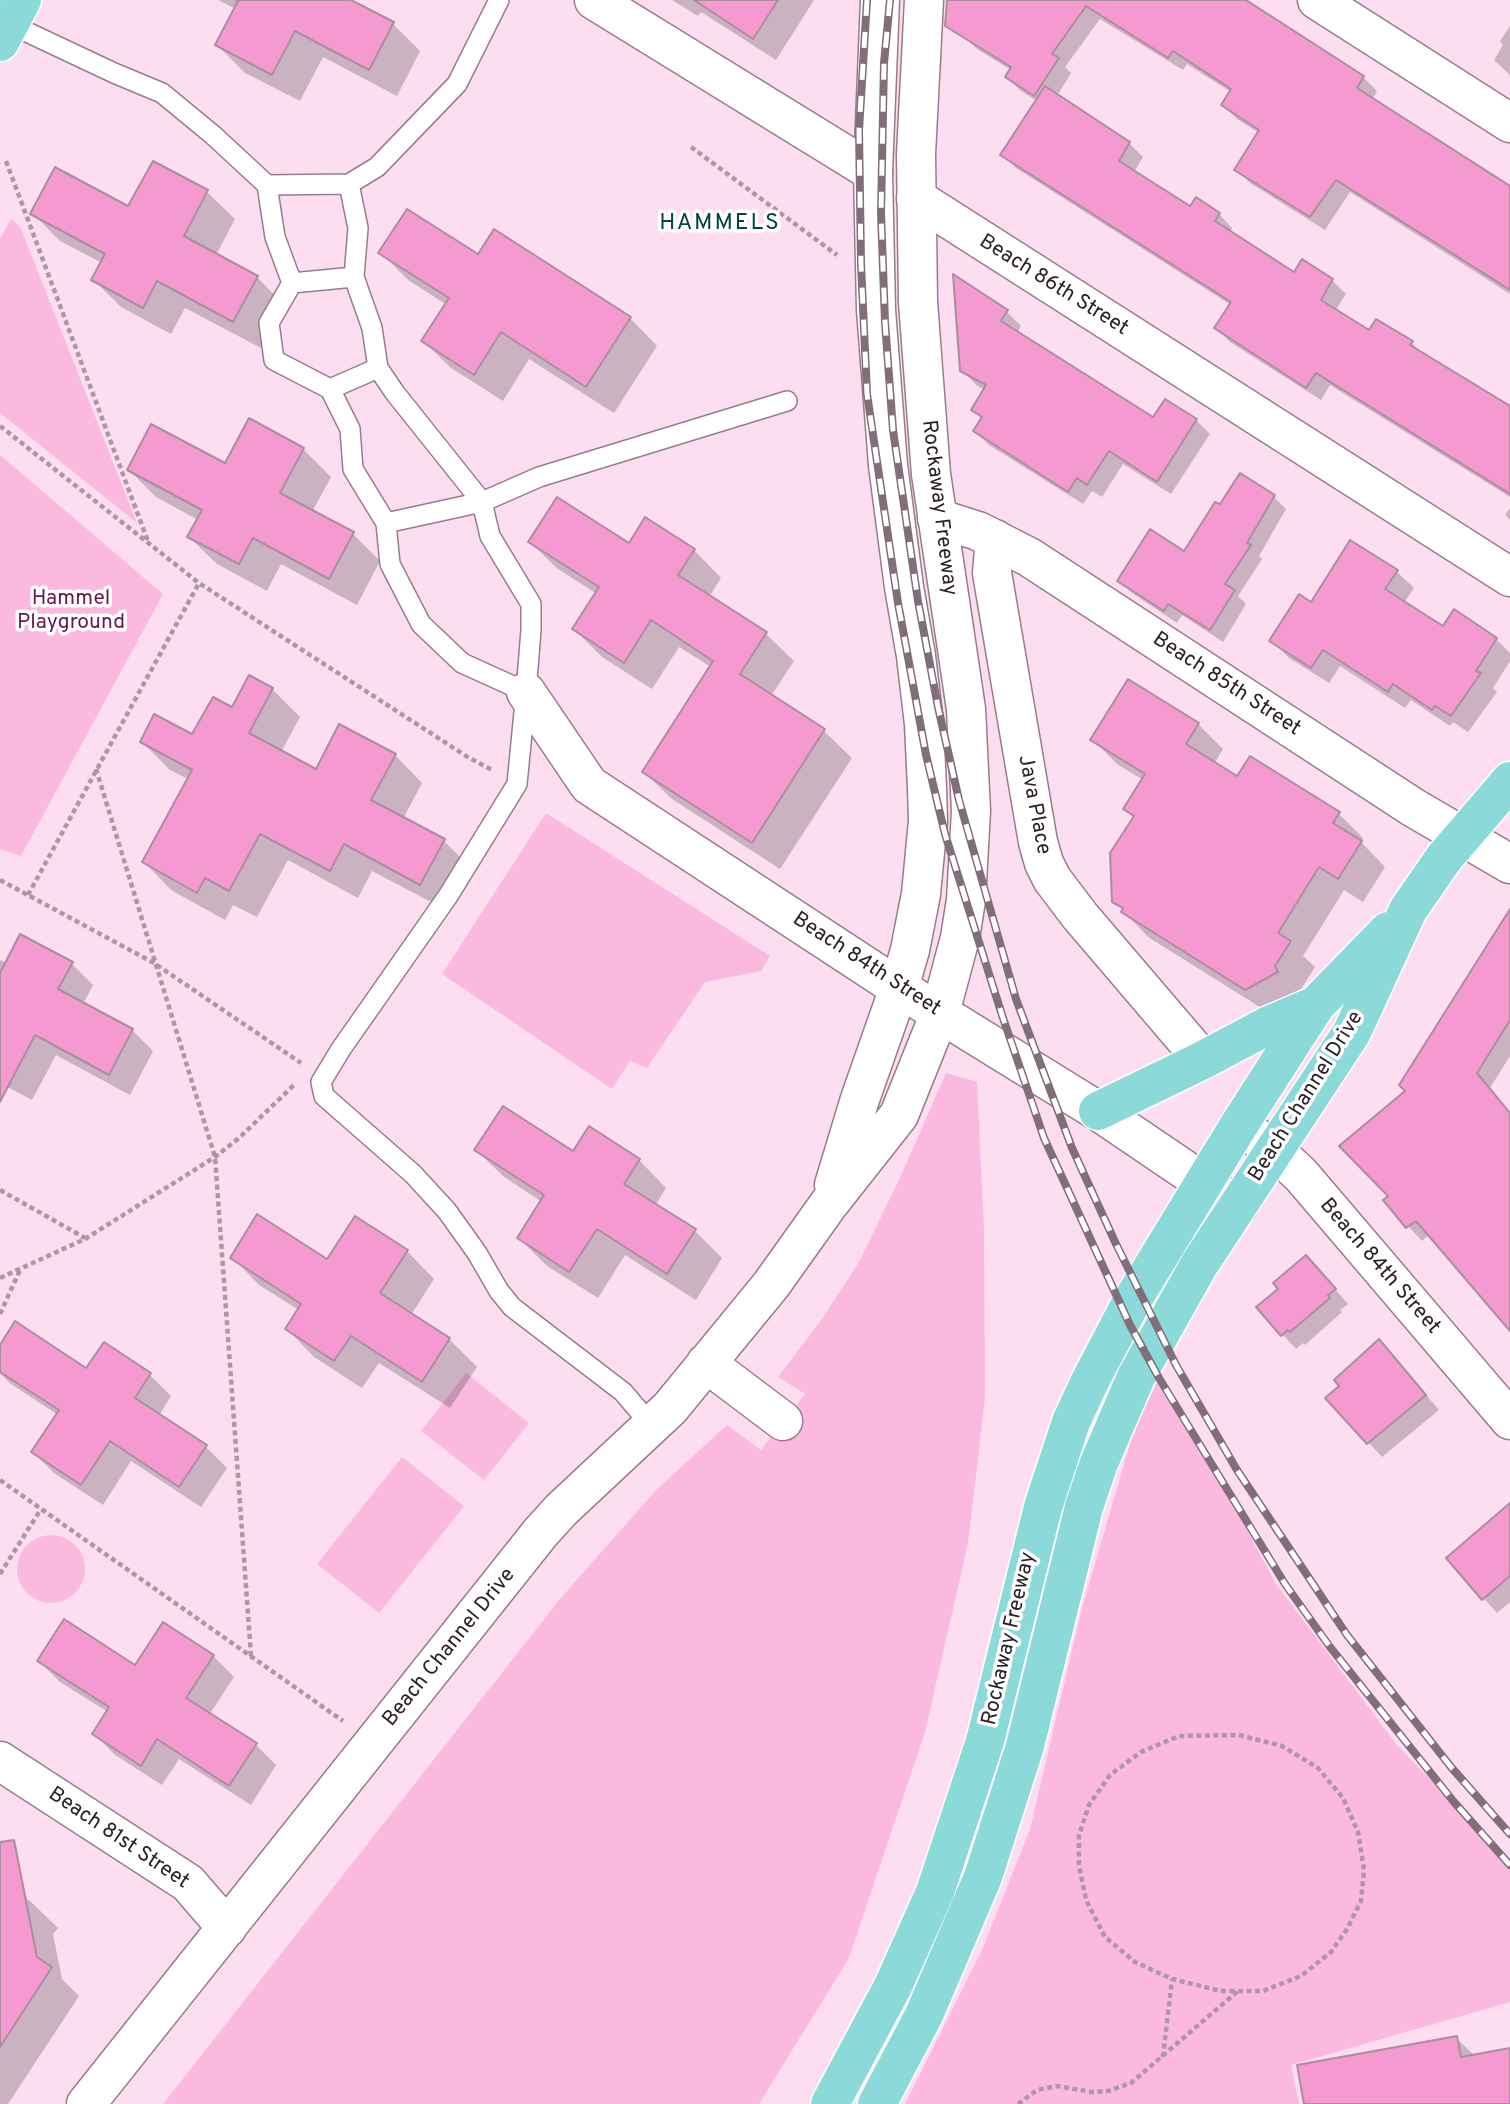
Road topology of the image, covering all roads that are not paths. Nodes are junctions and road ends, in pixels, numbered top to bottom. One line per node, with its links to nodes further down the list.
1 (499, 0): 9 (lane)
2 (594, 0): 8 (street, Beach 86th Street)
3 (880, 0): 8 (street, Rockaway Freeway)
4 (924, 0): 11 (street, Rockaway Freeway)
5 (1317, 0): 7 (street)
6 (11, 22): 10 (lane)
7 (1510, 123)
8 (873, 172): 11 (lane, Beach 86th Street); 18 (street, Rockaway Freeway)
9 (349, 184): 10 (lane); 12 (lane)
10 (267, 185): 13 (lane)
11 (916, 198): 19 (street, Rockaway Freeway); 22 (street, Beach 86th Street)
12 (354, 277): 13 (lane); 14 (lane)
13 (292, 283): 15 (lane)
14 (378, 368): 15 (lane); 17 (lane)
15 (330, 389): 20 (lane)
16 (787, 401): 17 (lane)
17 (482, 502): 20 (lane); 23 (lane)
18 (894, 510): 19 (lane); 28 (street, Rockaway Freeway)
19 (937, 518): 21 (street, Beach 85th Street); 30 (street, Rockaway Freeway)
20 (386, 523): 23 (lane)
21 (995, 538): 25 (street, Beach 85th Street); 31 (street, Java Place)
22 (1510, 577)
23 (526, 692): 28 (street, Beach 84th Street); 41 (lane)
24 (1510, 781): 25 (main road, Beach Channel Drive)
25 (1463, 836): 26 (street, Beach 85th Street); 27 (main road, Beach Channel Drive)
26 (1510, 864)
27 (1408, 910): 29 (main road, Beach Channel Drive); 34 (main road, Beach Channel Drive)
28 (899, 988): 30 (street, Beach 84th Street); 36 (street, Beach Channel Drive)
29 (1316, 1005): 31 (main road); 33 (main road, Beach Channel Drive)
30 (940, 1013): 32 (street, Beach 84th Street); 36 (street, Beach Channel Drive)
31 (1203, 1060): 32 (main road)
32 (1098, 1111): 35 (street, Beach 84th Street)
33 (1238, 1125): 34 (street, Beach 84th Street); 35 (main road, Beach Channel Drive)
34 (1274, 1150): 37 (main road, Beach Channel Drive); 39 (street, Beach 84th Street)
35 (1205, 1182): 37 (street, Beach 84th Street); 45 (main road, Rockaway Freeway)
36 (828, 1205): 38 (street, Beach Channel Drive)
37 (1238, 1206): 46 (main road, Rockaway Freeway)
38 (706, 1363): 40 (street); 41 (street, Beach Channel Drive)
39 (1510, 1420)
40 (783, 1421)
41 (652, 1426): 43 (street, Beach Channel Drive)
42 (0, 1761): 43 (street, Beach 81st Street)
43 (227, 1928): 44 (street, Beach Channel Drive)
44 (86, 2104)
45 (830, 2104)
46 (877, 2104)

